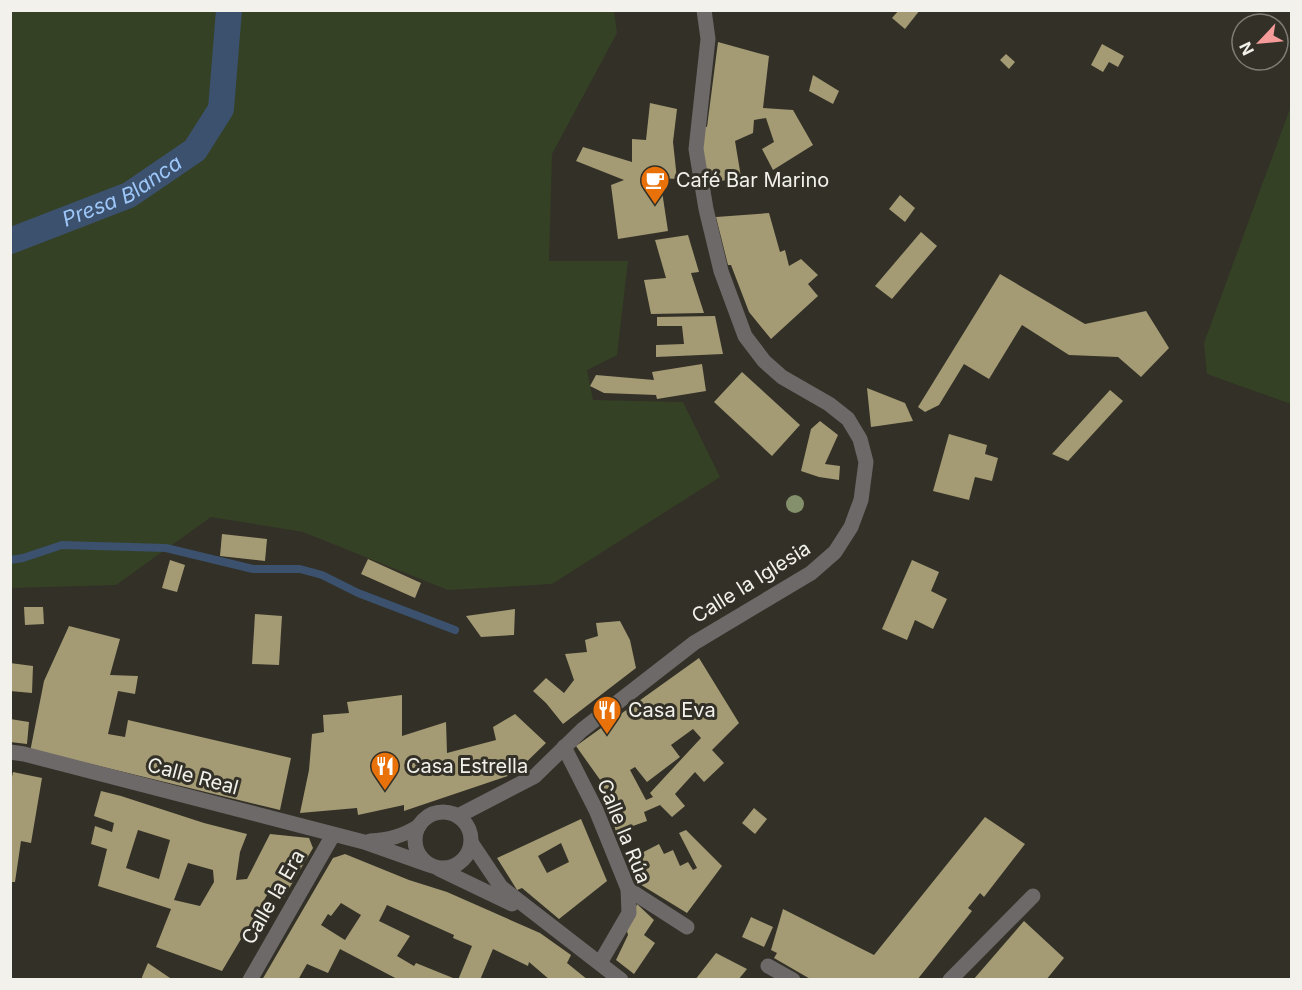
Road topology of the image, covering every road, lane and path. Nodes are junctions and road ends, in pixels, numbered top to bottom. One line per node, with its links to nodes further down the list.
1 (704, 10): 2 (street, Calle la Iglesia)
2 (564, 747): 4 (street, Calle la Iglesia); 10 (street, Calle la Rúa)
3 (10, 752): 6 (street, Calle Real)
4 (458, 816): 5 (street); 8 (street)
5 (419, 825): 7 (street, Calle Real); 9 (street)
6 (333, 835): 7 (street, Calle Real); 16 (street, Calle la Era)
7 (364, 842): 9 (street, Calle Real)
8 (472, 844): 9 (street); 12 (street, Calle Real)
9 (434, 867): 12 (street, Calle Real)
10 (628, 889): 13 (street); 14 (street, Calle la Rúa)
11 (1033, 896): 19 (street)
12 (549, 924): 14 (street, Calle Real)
13 (687, 927)
14 (600, 963): 17 (street, Calle Real)
15 (768, 966): 18 (street)
16 (250, 980)
17 (621, 980)
18 (793, 980)
19 (950, 980)

